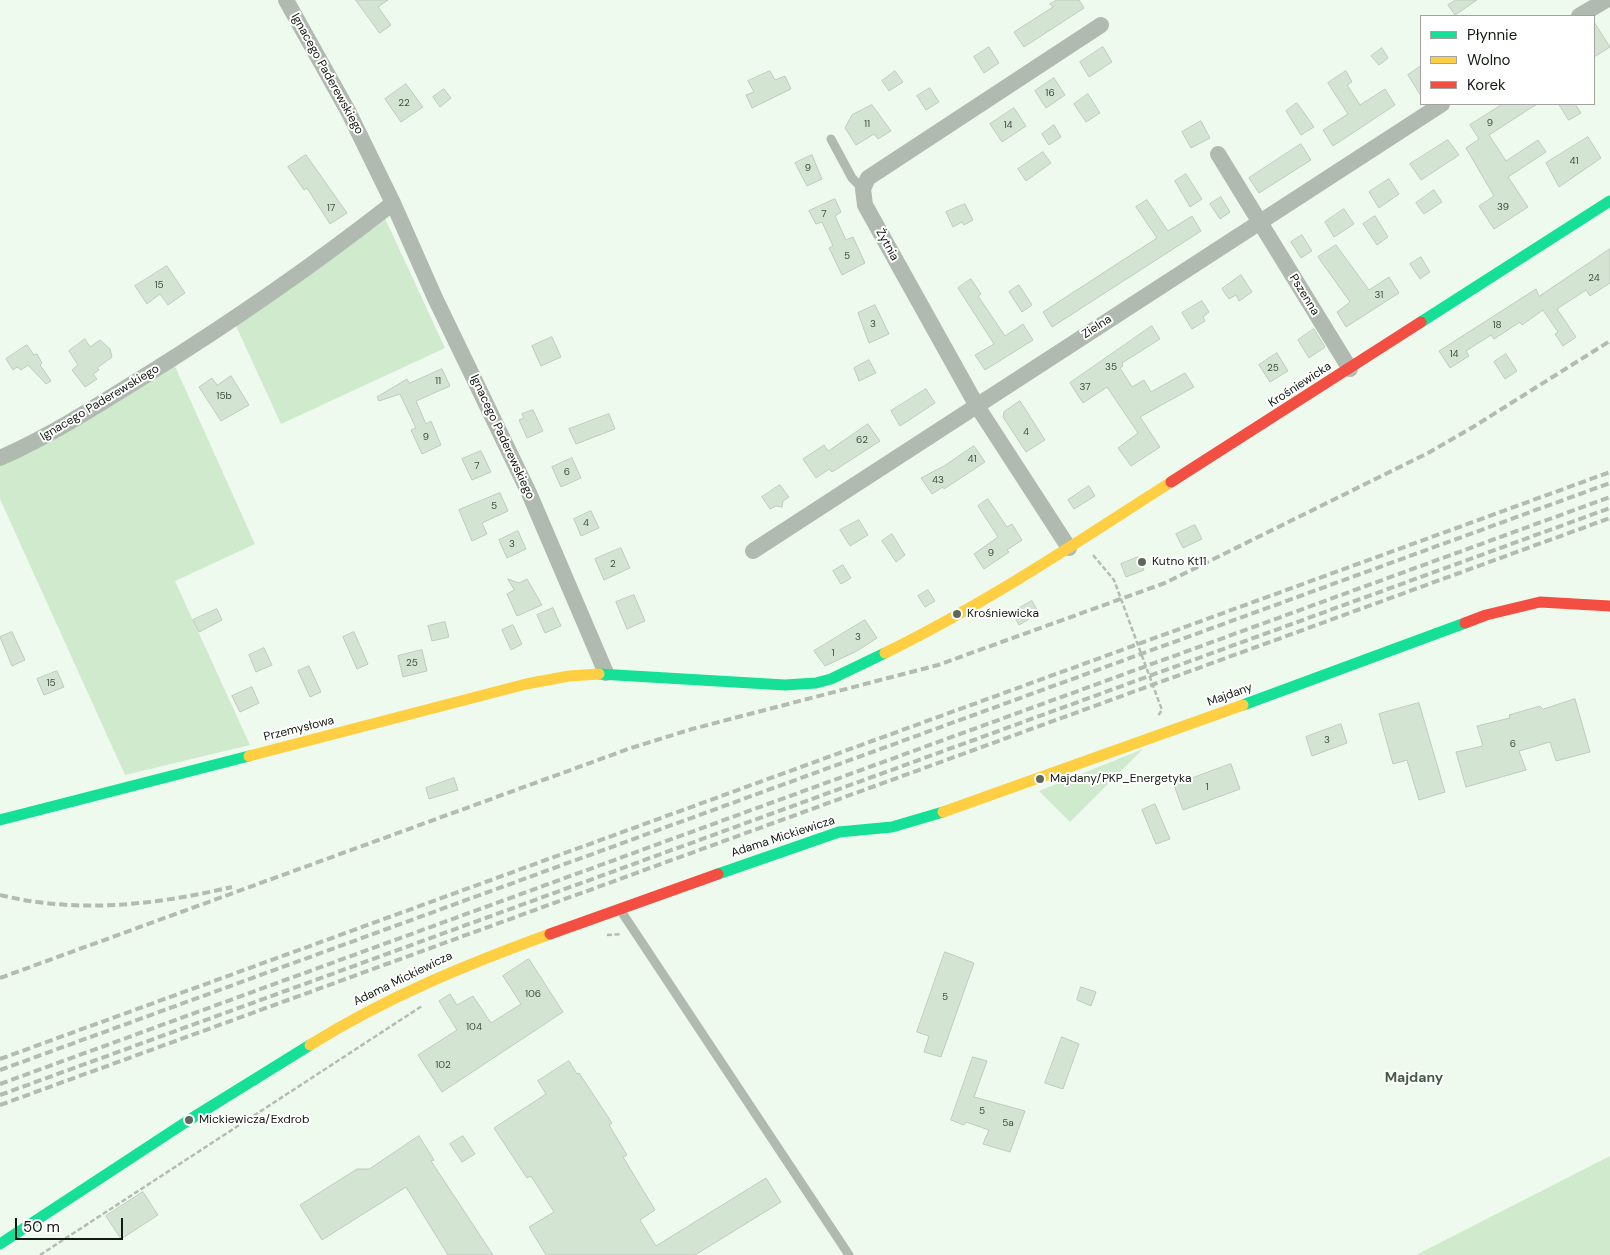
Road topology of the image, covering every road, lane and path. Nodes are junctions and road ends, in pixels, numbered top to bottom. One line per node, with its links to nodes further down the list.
1 (1606, 0): 3 (street)
2 (290, 2): 10 (street, Ignacego Paderewskiego)
3 (1581, 15)
4 (1101, 25): 8 (street)
5 (1440, 105): 11 (street, Zielna)
6 (831, 139): 8 (lane)
7 (1218, 154): 11 (street, Pszenna)
8 (863, 189): 13 (street, Żytnia)
9 (1610, 201): 12 (street, Krośniewicka)
10 (393, 203): 14 (street, Ignacego Paderewskiego); 18 (street, Ignacego Paderewskiego)
11 (1257, 222): 12 (street, Pszenna); 13 (street, Zielna)
12 (1350, 369): 15 (street, Krośniewicka)
13 (977, 406): 15 (street, Żytnia); 16 (street, Zielna)
14 (0, 458)
15 (1076, 544): 18 (street, Krośniewicka); 19 (path)
16 (753, 551)
17 (1610, 606): 19 (street, Majdany)
18 (606, 673): 20 (street, Przemysłowa)
19 (1149, 740): 21 (street, Majdany)
20 (0, 820)
21 (860, 830): 22 (street, Adama Mickiewicza)
22 (620, 908): 23 (lane); 26 (street, Adama Mickiewicza)
23 (635, 933): 24 (path); 28 (lane)
24 (606, 935)
25 (428, 1002): 27 (path)
26 (0, 1244)
27 (40, 1255)
28 (849, 1255)

